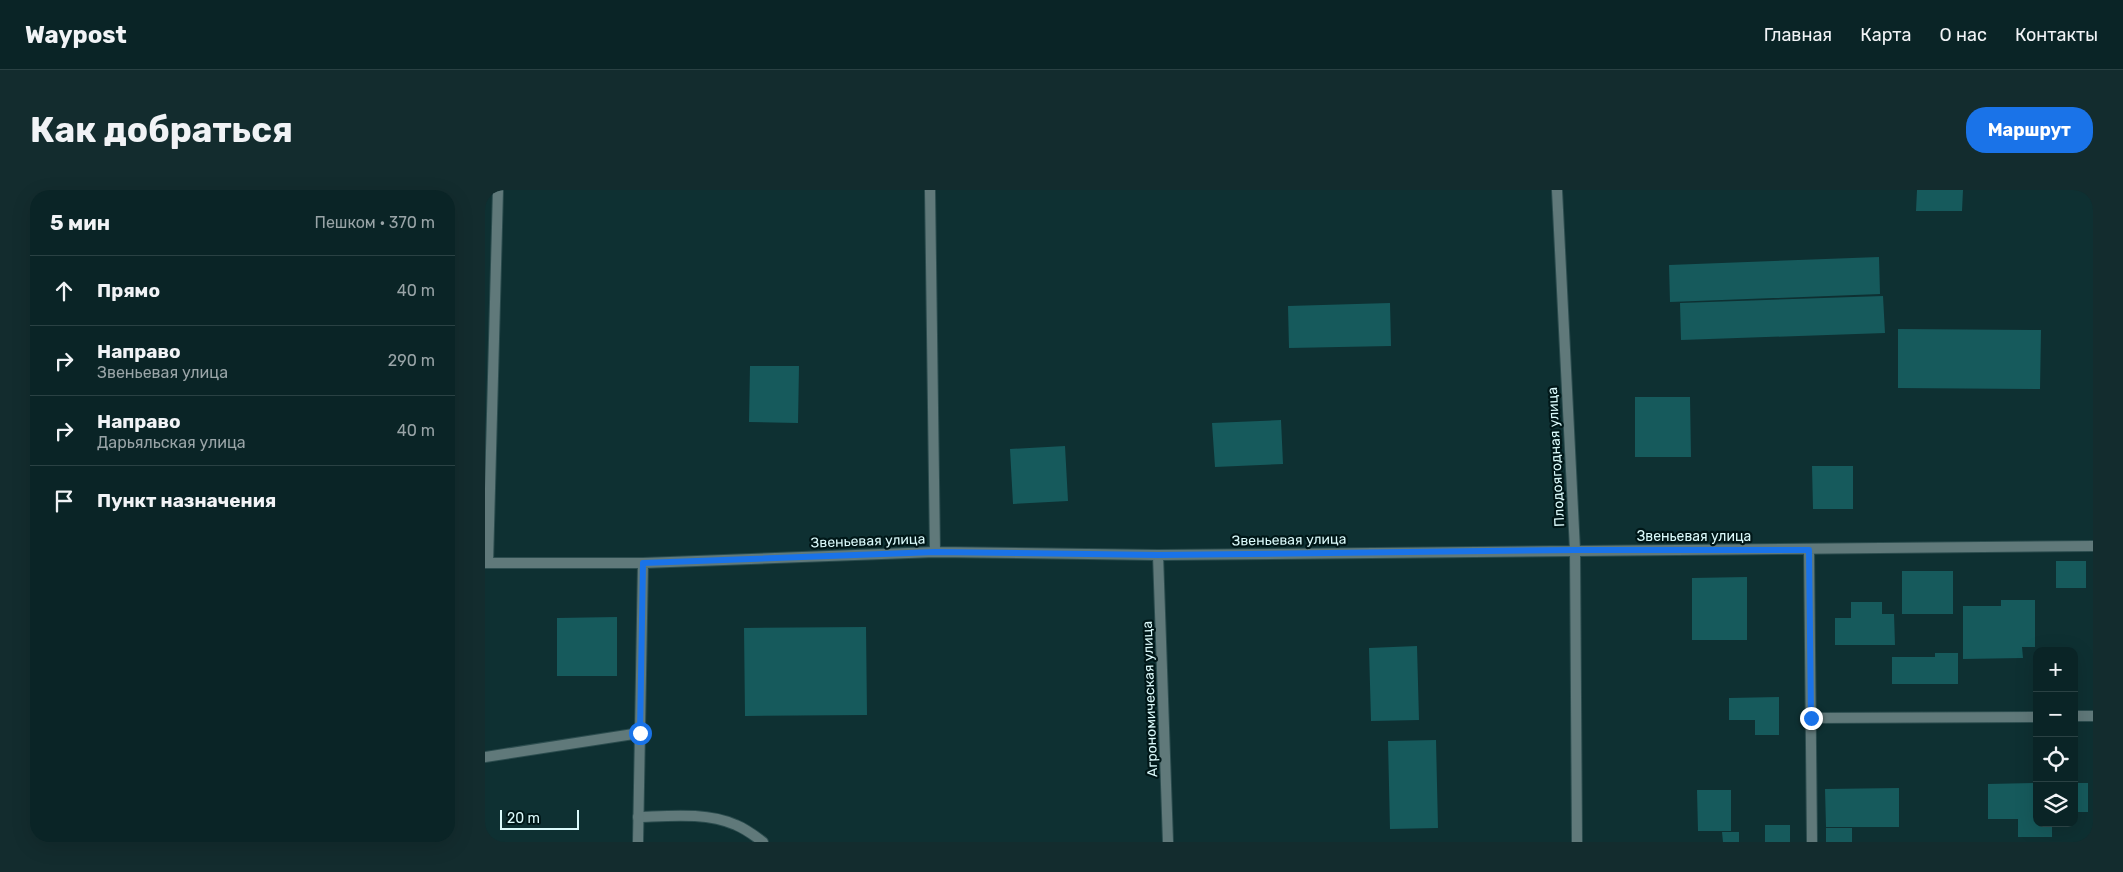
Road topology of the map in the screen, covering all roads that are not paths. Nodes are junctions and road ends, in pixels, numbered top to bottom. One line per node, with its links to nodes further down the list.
1 (498, 190): 9 (street)
2 (930, 190): 7 (street)
3 (1557, 190): 5 (street, Плодоягодная улица)
4 (2093, 546): 6 (street, Звеньевая улица)
5 (1575, 550): 6 (street, Звеньевая улица); 8 (street, Звеньевая улица); 21 (street, Плодоягодная улица)
6 (1809, 550): 14 (street)
7 (935, 552): 8 (street, Звеньевая улица); 10 (street, Звеньевая улица)
8 (1158, 555): 20 (street, Агрономическая улица)
9 (487, 563): 10 (street, Звеньевая улица)
10 (643, 563): 15 (street)
11 (2078, 716): 12 (street)
12 (2093, 716)
13 (2033, 717): 14 (street)
14 (1811, 718): 22 (street)
15 (640, 733): 16 (street); 17 (street)
16 (485, 757)
17 (638, 817): 18 (street); 19 (street)
18 (638, 842)
19 (763, 842)
20 (1168, 842)
21 (1577, 842)
22 (1812, 842)

